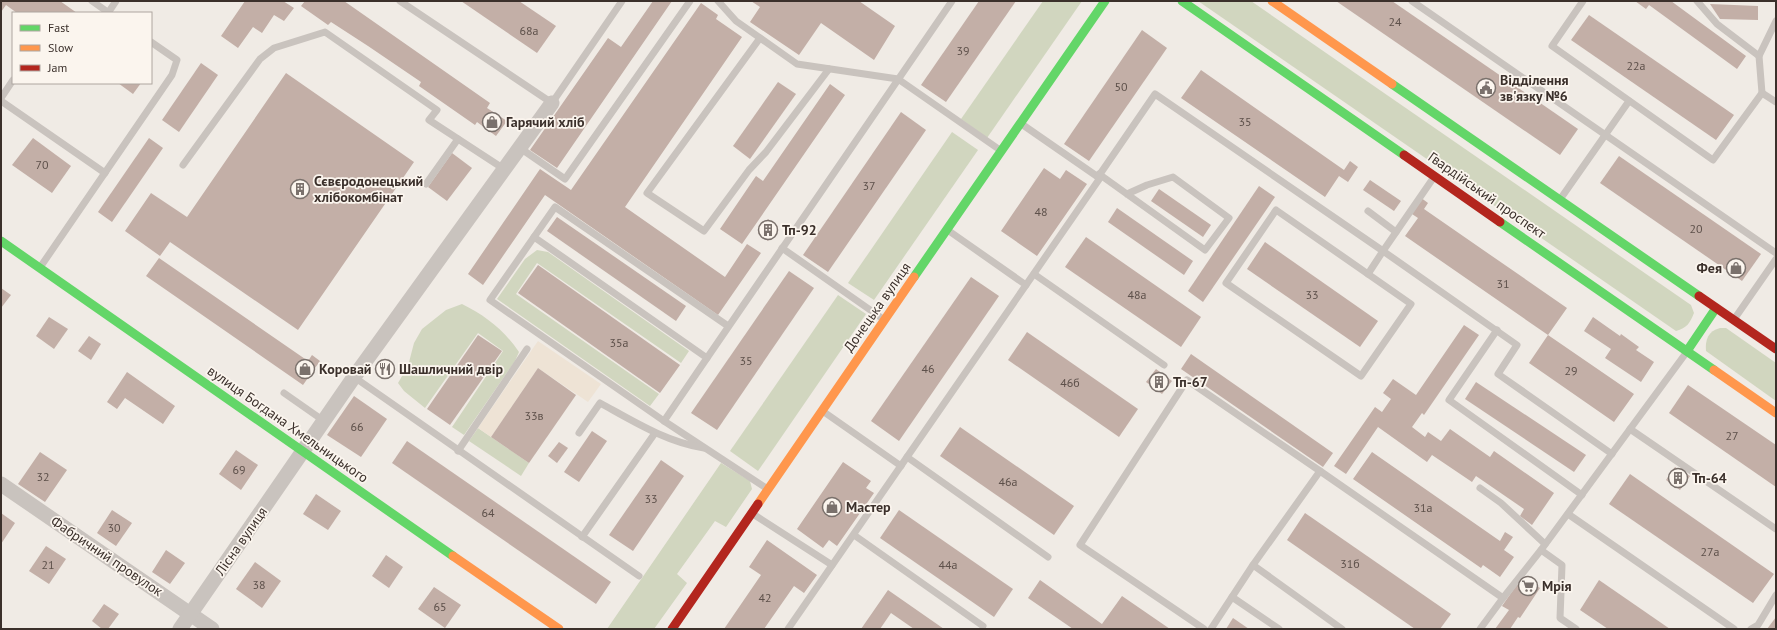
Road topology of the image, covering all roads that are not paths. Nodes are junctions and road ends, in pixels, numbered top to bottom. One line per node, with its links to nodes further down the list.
1 (92, 1): 15 (lane)
2 (116, 1): 16 (lane)
3 (400, 1): 29 (lane)
4 (622, 1): 29 (lane)
5 (690, 1): 33 (lane)
6 (718, 1): 18 (lane)
7 (952, 1): 22 (lane)
8 (1105, 1): 30 (main road, Донецька вулиця)
9 (1182, 1): 39 (main road, Гвардійський проспект)
10 (1272, 1): 42 (main road)
11 (1412, 1): 31 (lane)
12 (1583, 1): 27 (lane)
13 (1697, 1): 14 (lane); 20 (lane)
14 (1701, 1)
15 (108, 12)
16 (110, 12)
17 (1776, 21): 20 (lane)
18 (760, 38): 21 (lane); 21 (lane)
19 (152, 43): 37 (lane)
20 (1759, 56): 24 (lane)
21 (829, 69): 22 (lane)
22 (898, 79): 34 (lane); 48 (lane)
23 (12, 82): 25 (lane)
24 (1762, 93): 27 (lane); 28 (lane)
25 (1, 98)
26 (1, 101): 37 (lane)
27 (1629, 101): 31 (lane)
28 (1776, 102)
29 (552, 103): 33 (street, Лісна вулиця)
30 (1021, 123): 34 (main road, Донецька вулиця); 38 (lane)
31 (1605, 135): 42 (lane); 50 (lane)
32 (458, 139): 35 (lane); 36 (lane); 40 (lane)
33 (520, 148): 36 (street, Лісна вулиця)
34 (1002, 151): 44 (main road, Донецька вулиця)
35 (183, 164)
36 (504, 169): 66 (street, Лісна вулиця)
37 (105, 173): 52 (lane)
38 (1098, 176): 41 (lane); 49 (lane); 53 (lane)
39 (1435, 176): 45 (lane); 63 (main road, Гвардійський проспект)
40 (426, 184)
41 (1127, 194): 41 (lane)
42 (1560, 200): 56 (main road)
43 (1368, 211): 45 (lane)
44 (947, 230): 55 (lane); 58 (main road, Донецька вулиця)
45 (1396, 232): 49 (lane)
46 (534, 237): 59 (lane); 64 (lane); 71 (lane)
47 (1, 241): 52 (main road, вулиця Богдана Хмельницького)
48 (782, 248): 58 (lane); 59 (lane)
49 (1383, 251): 54 (lane); 60 (lane)
50 (1776, 253)
51 (1776, 259): 57 (lane)
52 (39, 268): 77 (main road, вулиця Богдана Хмельницького)
53 (1034, 274): 55 (lane); 65 (lane)
54 (1368, 274): 54 (lane)
55 (1026, 285): 79 (lane)
56 (1716, 308): 57 (main road); 63 (main road)
57 (1734, 320): 62 (main road)
58 (885, 321): 68 (main road, Донецька вулиця)
59 (728, 326): 64 (lane)
60 (1497, 330): 78 (lane); 85 (lane)
61 (527, 349): 76 (lane)
62 (1776, 349)
63 (1687, 351): 69 (main road, Гвардійський проспект); 72 (lane)
64 (707, 358): 71 (lane)
65 (1164, 365)
66 (354, 377): 70 (street, Лісна вулиця); 76 (lane)
67 (284, 393): 70 (lane)
68 (822, 411): 80 (lane); 84 (main road, Донецька вулиця)
69 (1776, 413)
70 (324, 421): 77 (street, Лісна вулиця)
71 (664, 421): 75 (lane)
72 (1630, 429): 78 (lane); 88 (lane)
73 (579, 433): 74 (lane)
74 (655, 433): 75 (lane); 90 (lane)
75 (706, 449): 84 (lane)
76 (458, 451): 90 (lane)
77 (302, 452): 99 (street, Лісна вулиця); 103 (main road, вулиця Богдана Хмельницького)
78 (1612, 454): 85 (lane)
79 (907, 457): 80 (lane); 92 (lane)
80 (901, 466): 89 (lane)
81 (1320, 471): 94 (lane); 98 (lane); 106 (lane)
82 (1, 484): 99 (street, Фабричний провулок)
83 (1480, 488): 91 (lane)
84 (768, 490): 86 (main road, Донецька вулиця)
85 (1582, 495): 87 (lane)
86 (752, 513): 93 (lane); 104 (main road, Донецька вулиця)
87 (1568, 514): 91 (lane); 112 (lane)
88 (1776, 529)
89 (854, 535): 93 (lane); 100 (lane)
90 (582, 538): 95 (lane)
91 (1543, 547): 98 (lane); 111 (lane)
92 (1048, 557)
93 (832, 565): 105 (lane)
94 (1254, 565): 97 (lane); 109 (lane)
95 (639, 576)
96 (1776, 595): 113 (lane)
97 (1232, 597): 107 (lane); 108 (lane)
98 (1502, 598): 110 (lane)
99 (191, 614): 101 (street, Лісна вулиця); 102 (street, Фабричний провулок)
100 (983, 626)
101 (180, 629)
102 (212, 629)
103 (559, 629)
104 (672, 629)
105 (788, 629)
106 (1204, 629)
107 (1211, 629)
108 (1278, 629)
109 (1342, 629)
110 (1480, 629)
111 (1576, 629)
112 (1734, 629)
113 (1750, 629)

